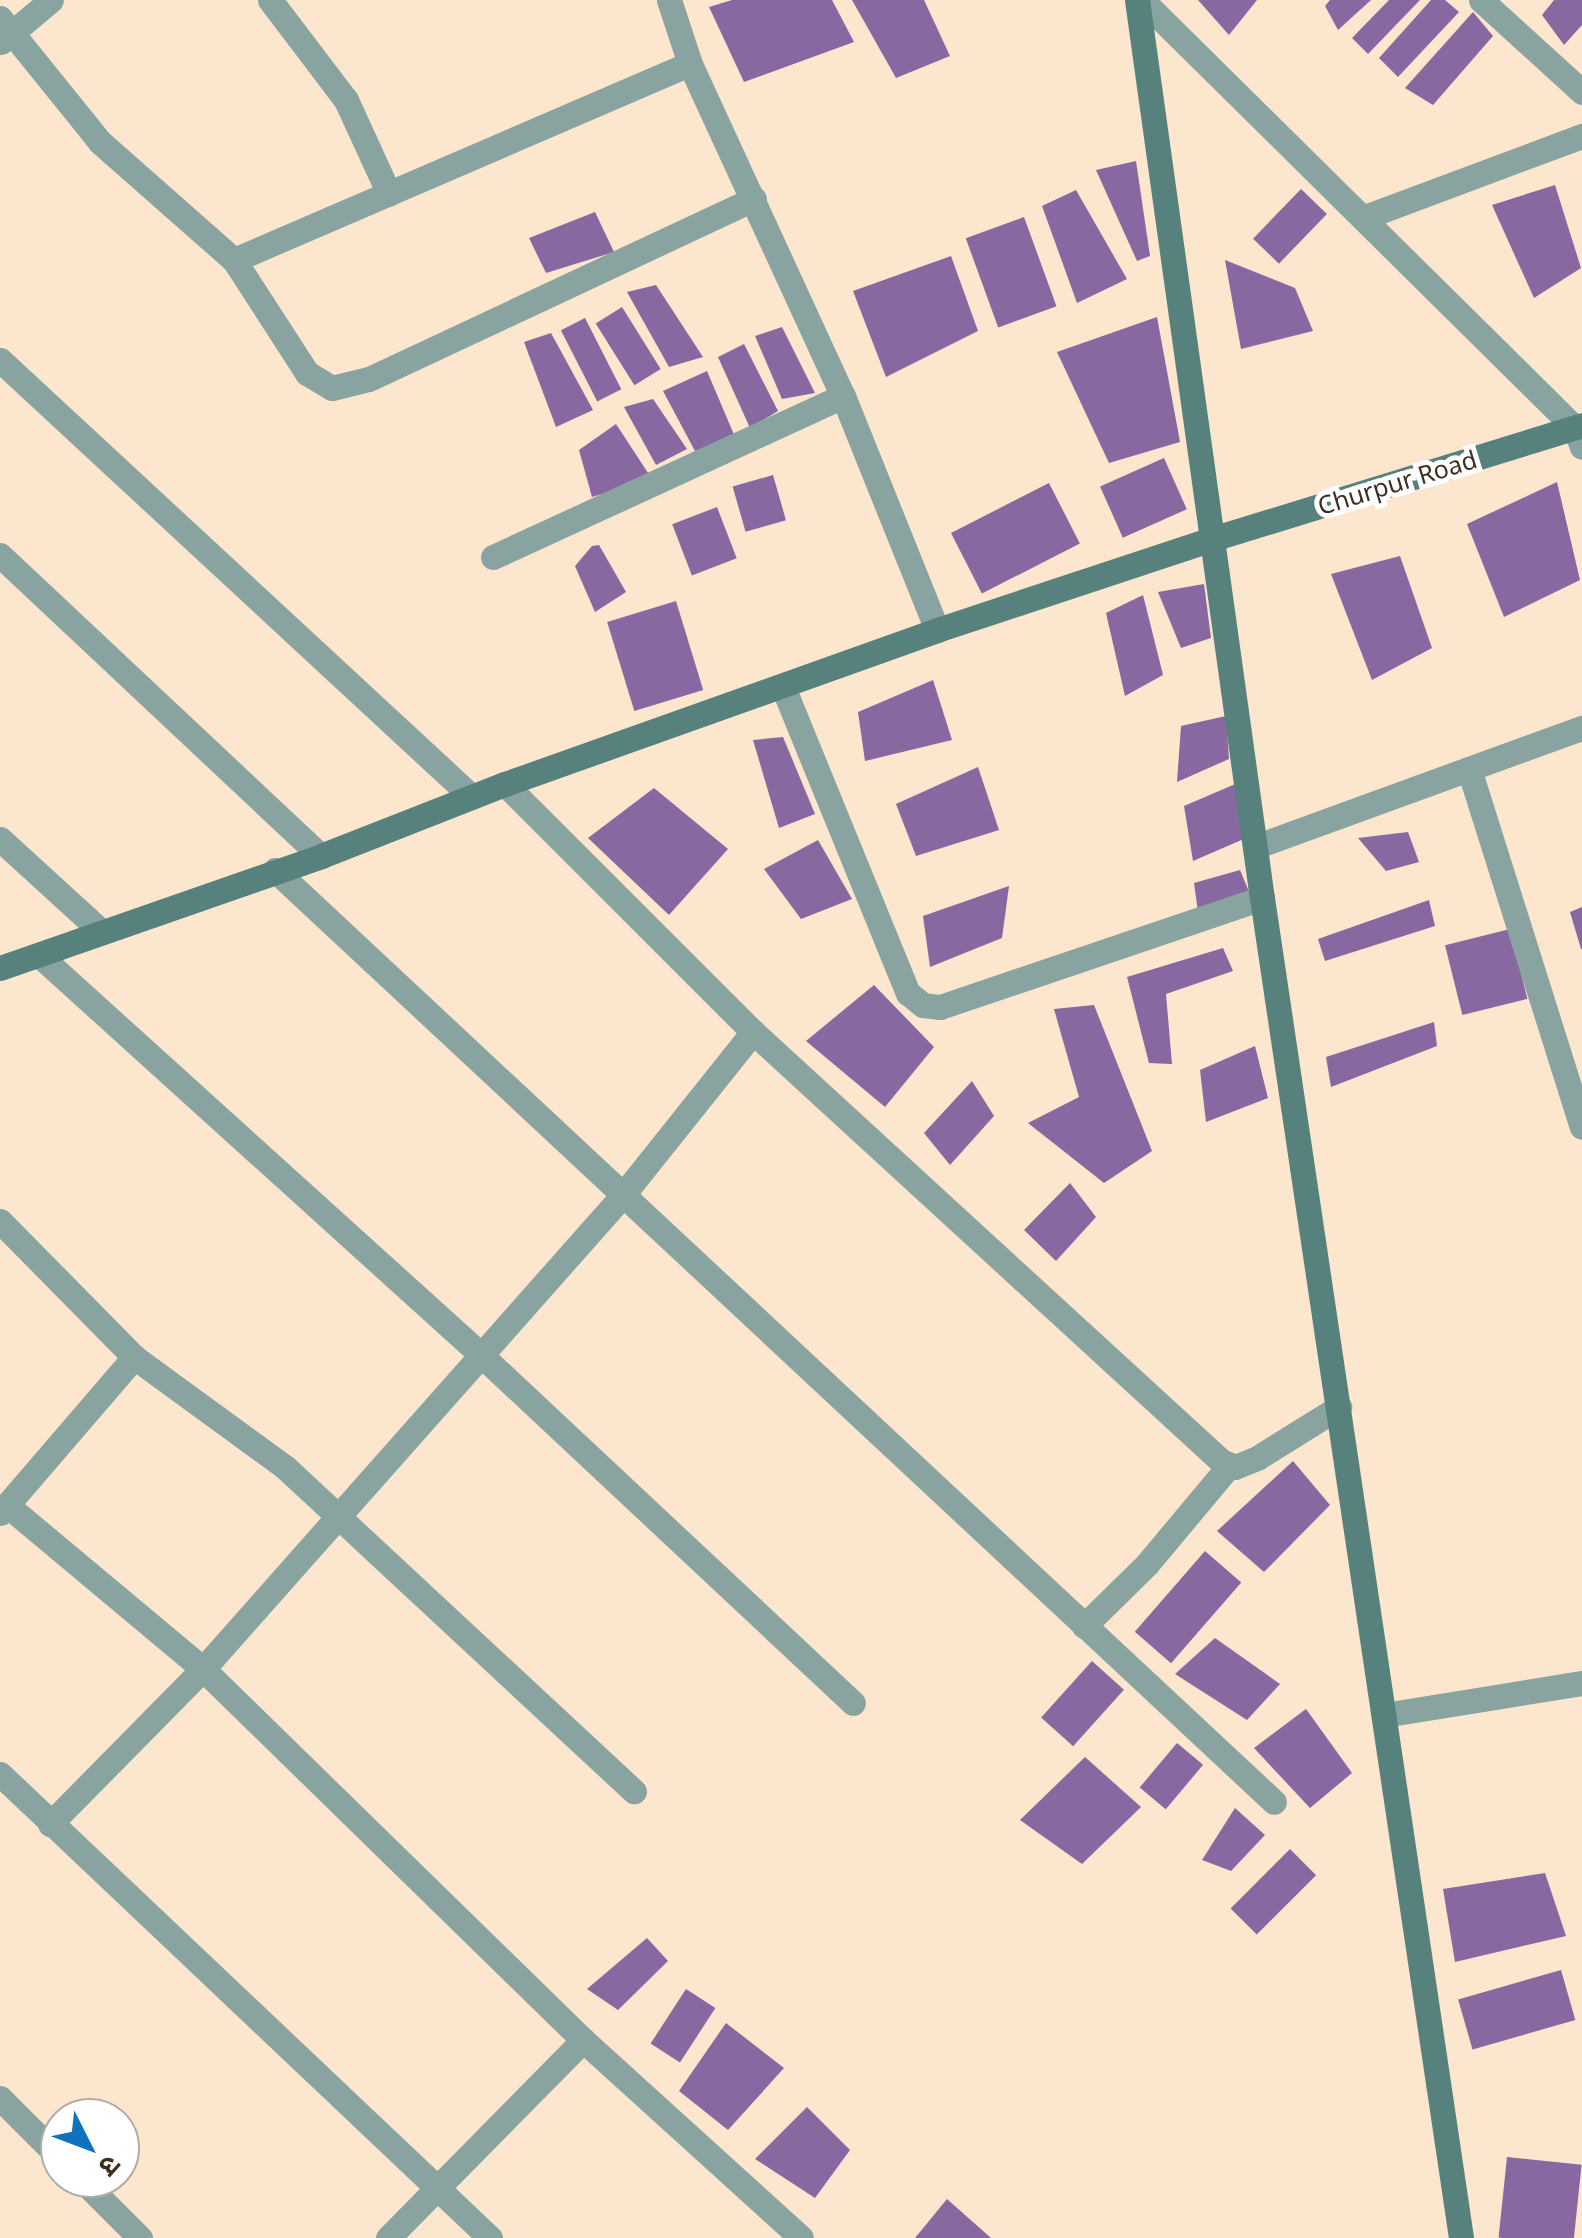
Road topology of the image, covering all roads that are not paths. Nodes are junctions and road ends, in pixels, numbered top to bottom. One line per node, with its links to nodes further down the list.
1 (51, 0): 6 (street)
2 (270, 0): 10 (street)
3 (669, 0): 7 (street)
4 (1139, 0): 12 (street); 17 (street)
5 (1481, 0): 8 (street)
6 (4, 31): 13 (street)
7 (690, 64): 10 (street); 11 (street)
8 (1582, 92)
9 (1582, 136): 12 (street)
10 (390, 194): 13 (street)
11 (754, 199): 13 (street); 15 (street)
12 (1365, 217): 16 (street)
13 (234, 260)
14 (0, 360): 25 (street)
15 (843, 396): 19 (street); 20 (street)
16 (1580, 433): 17 (street, Churpur Road)
17 (1212, 539): 20 (street, Churpur Road); 27 (street)
18 (0, 555): 28 (street)
19 (494, 557)
20 (938, 630): 21 (street, Churpur Road)
21 (784, 687): 24 (street, Churpur Road); 30 (street)
22 (1582, 728): 23 (street)
23 (1469, 768): 27 (street); 35 (street)
24 (505, 784): 25 (street, Churpur Road); 34 (street)
25 (472, 797): 28 (street, Churpur Road)
26 (0, 840): 31 (street)
27 (1257, 846): 30 (street)
28 (321, 856): 29 (street, Churpur Road)
29 (276, 870): 31 (street, Churpur Road); 36 (street)
30 (1262, 898): 40 (street)
31 (102, 932): 32 (street, Churpur Road)
32 (40, 955): 33 (street, Churpur Road); 38 (street)
33 (0, 968)
34 (753, 1032): 36 (street); 41 (street)
35 (1582, 1127)
36 (622, 1196): 38 (street); 44 (street)
37 (0, 1221): 39 (street)
38 (479, 1353): 43 (street); 47 (street)
39 (134, 1357): 42 (street); 43 (street)
40 (1339, 1408): 41 (street); 48 (street)
41 (1229, 1466): 44 (street)
42 (4, 1510): 45 (street)
43 (339, 1515): 45 (street); 50 (street)
44 (1084, 1626): 51 (street)
45 (203, 1670): 52 (street); 53 (street)
46 (1582, 1684): 48 (street)
47 (853, 1703)
48 (1384, 1715): 62 (street)
49 (0, 1774): 52 (street)
50 (634, 1791)
51 (1274, 1802)
52 (50, 1824): 56 (street)
53 (583, 2040): 56 (street); 61 (street)
54 (0, 2098): 55 (street)
55 (40, 2138)
56 (436, 2188): 59 (street); 60 (street)
57 (100, 2198): 58 (street)
58 (140, 2238)
59 (388, 2238)
60 (490, 2238)
61 (801, 2238)
62 (1461, 2238)

